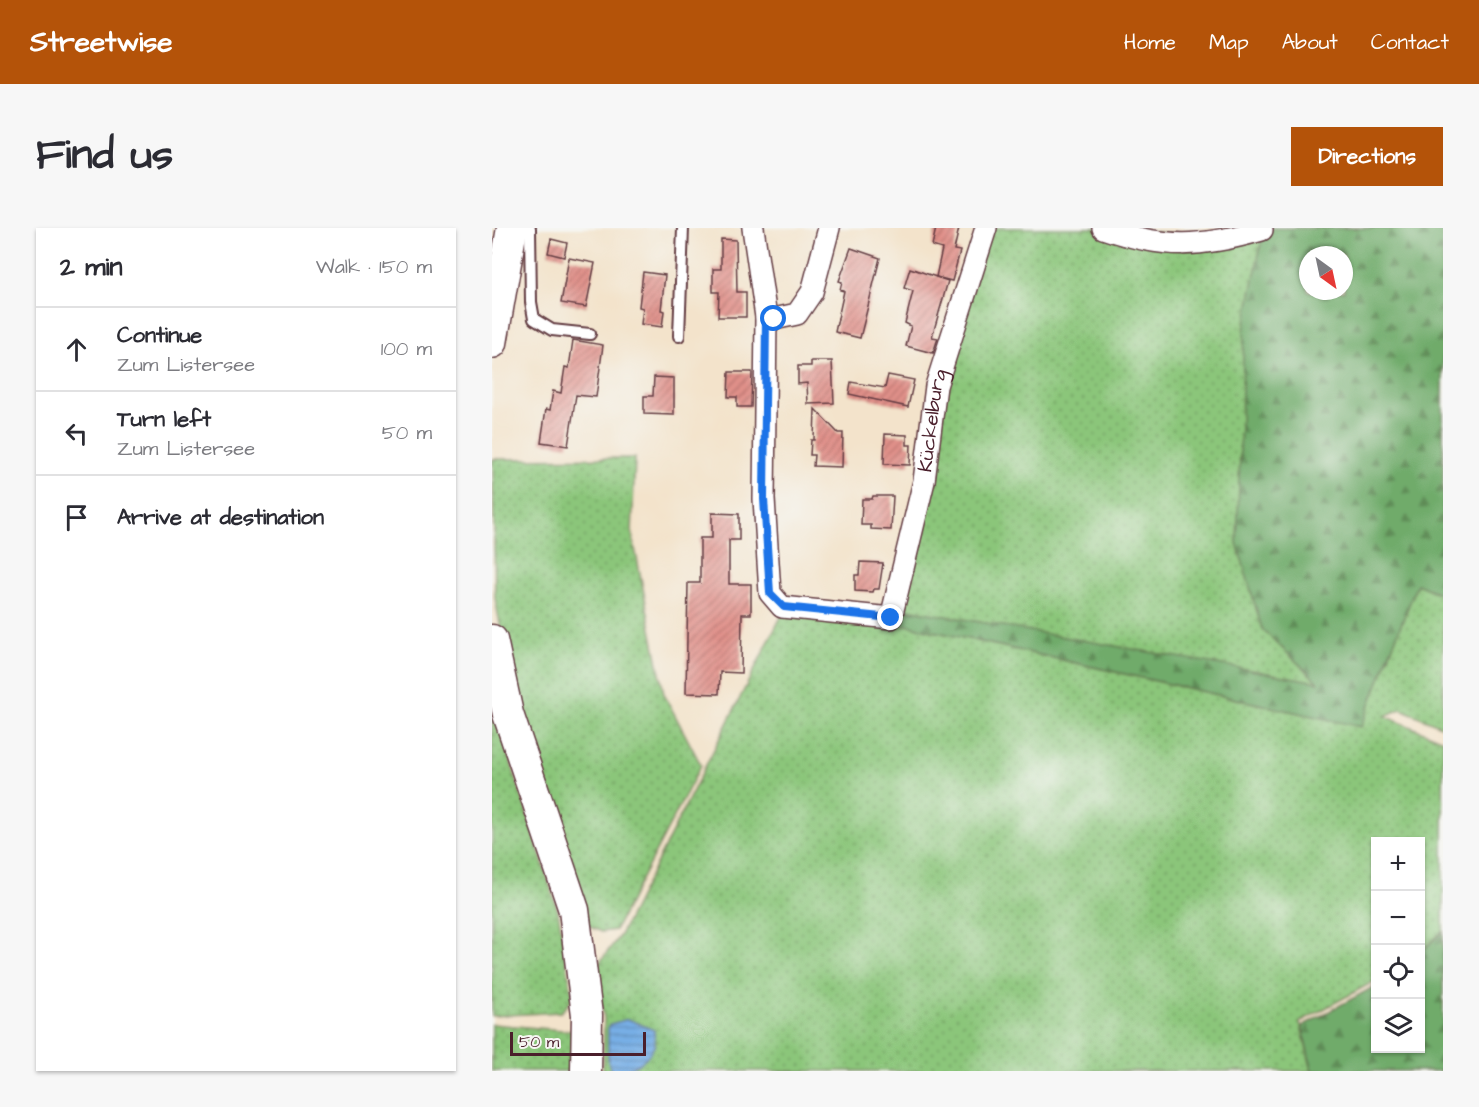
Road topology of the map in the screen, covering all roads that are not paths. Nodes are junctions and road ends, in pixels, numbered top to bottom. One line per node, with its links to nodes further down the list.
1 (512, 228): 12 (street)
2 (530, 228): 10 (lane)
3 (682, 228): 11 (lane)
4 (753, 228): 9 (street)
5 (829, 228): 9 (street)
6 (986, 228): 9 (street, Kückelburg)
7 (1103, 228): 8 (street)
8 (1262, 230)
9 (766, 317)
10 (590, 334)
11 (679, 336)
12 (492, 343)
13 (492, 640): 14 (street)
14 (586, 1071)

